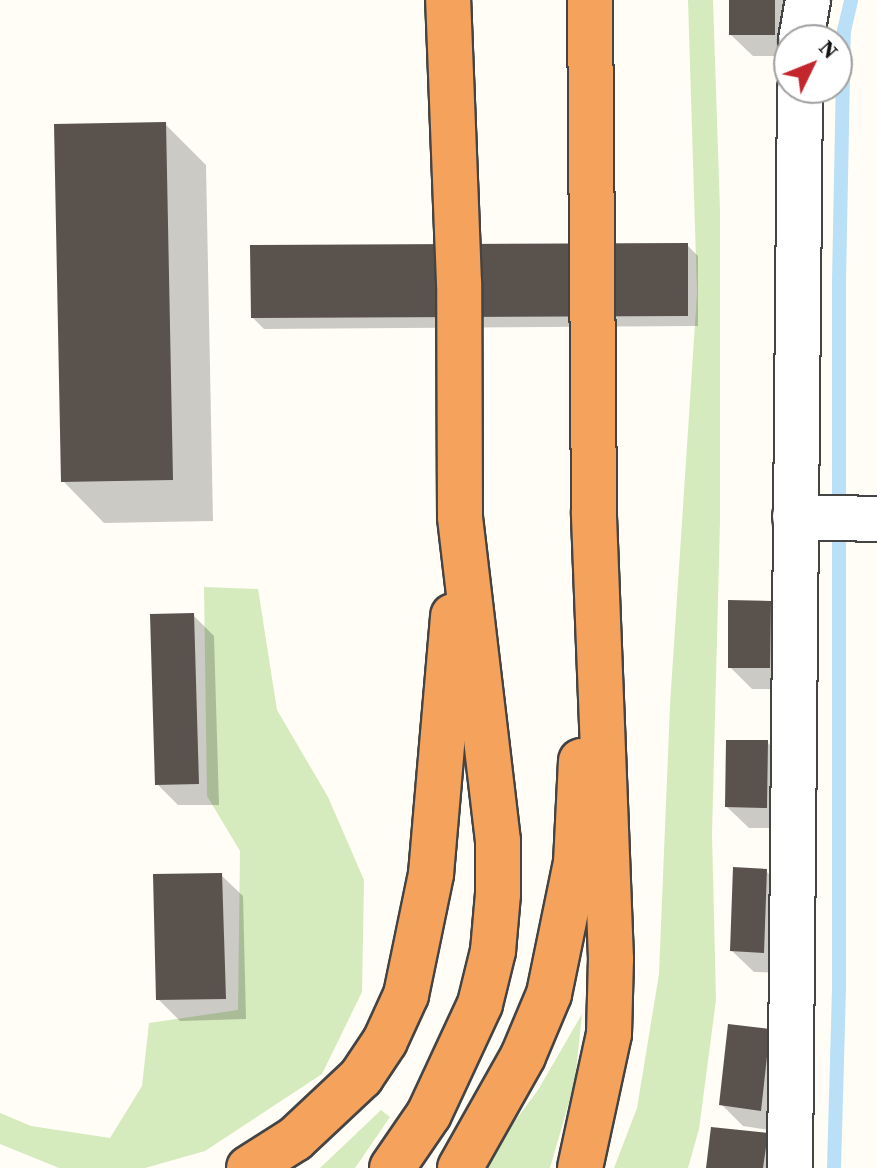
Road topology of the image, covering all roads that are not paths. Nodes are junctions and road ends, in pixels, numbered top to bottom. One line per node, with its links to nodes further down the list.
1 (448, 0): 8 (highway)
2 (457, 0): 8 (highway)
3 (590, 0): 7 (highway)
4 (601, 0): 7 (highway)
5 (808, 0): 6 (street)
6 (804, 24)
7 (592, 52): 10 (highway)
8 (454, 53): 11 (highway)
9 (800, 104): 12 (street)
10 (594, 511): 16 (highway); 17 (highway)
11 (460, 516): 14 (highway); 15 (highway)
12 (795, 517): 13 (street); 18 (street)
13 (877, 519)
14 (249, 1168)
15 (392, 1168)
16 (460, 1168)
17 (580, 1168)
18 (790, 1168)

